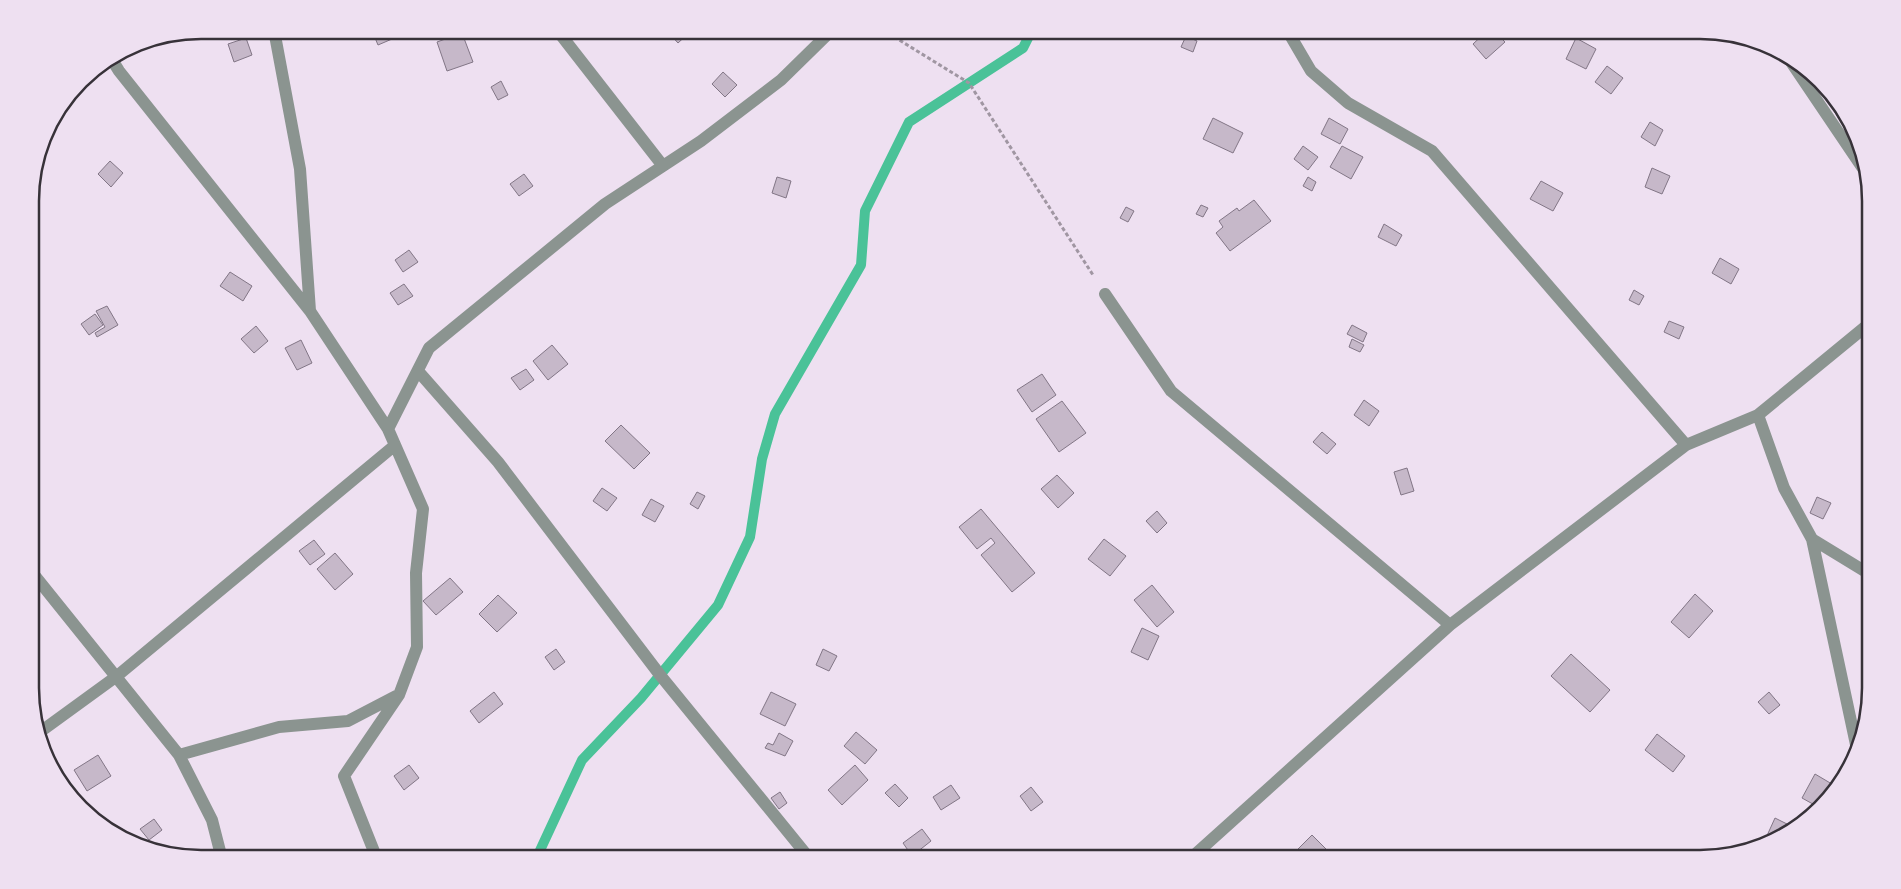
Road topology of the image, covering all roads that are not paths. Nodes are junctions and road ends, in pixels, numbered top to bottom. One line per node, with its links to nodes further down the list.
1 (276, 39): 10 (street)
2 (564, 39): 8 (street)
3 (823, 39): 8 (street)
4 (1292, 39): 15 (street)
5 (115, 63): 10 (street)
6 (1797, 70): 7 (street)
7 (1857, 160)
8 (664, 166): 12 (street)
9 (1105, 294): 20 (street)
10 (310, 312): 14 (street)
11 (1862, 330): 13 (street)
12 (418, 371): 14 (street); 28 (street)
13 (1758, 415): 15 (street); 17 (street)
14 (388, 429): 16 (street)
15 (1686, 445): 20 (street)
16 (394, 446): 21 (street); 22 (street)
17 (1812, 539): 18 (street); 24 (street)
18 (1862, 570)
19 (39, 581): 21 (street)
20 (1450, 625): 29 (street)
21 (117, 676): 23 (street); 25 (street)
22 (399, 695): 25 (street); 27 (street)
23 (44, 729)
24 (1855, 738)
25 (179, 755): 26 (street)
26 (220, 850)
27 (373, 850)
28 (803, 850)
29 (1200, 850)

